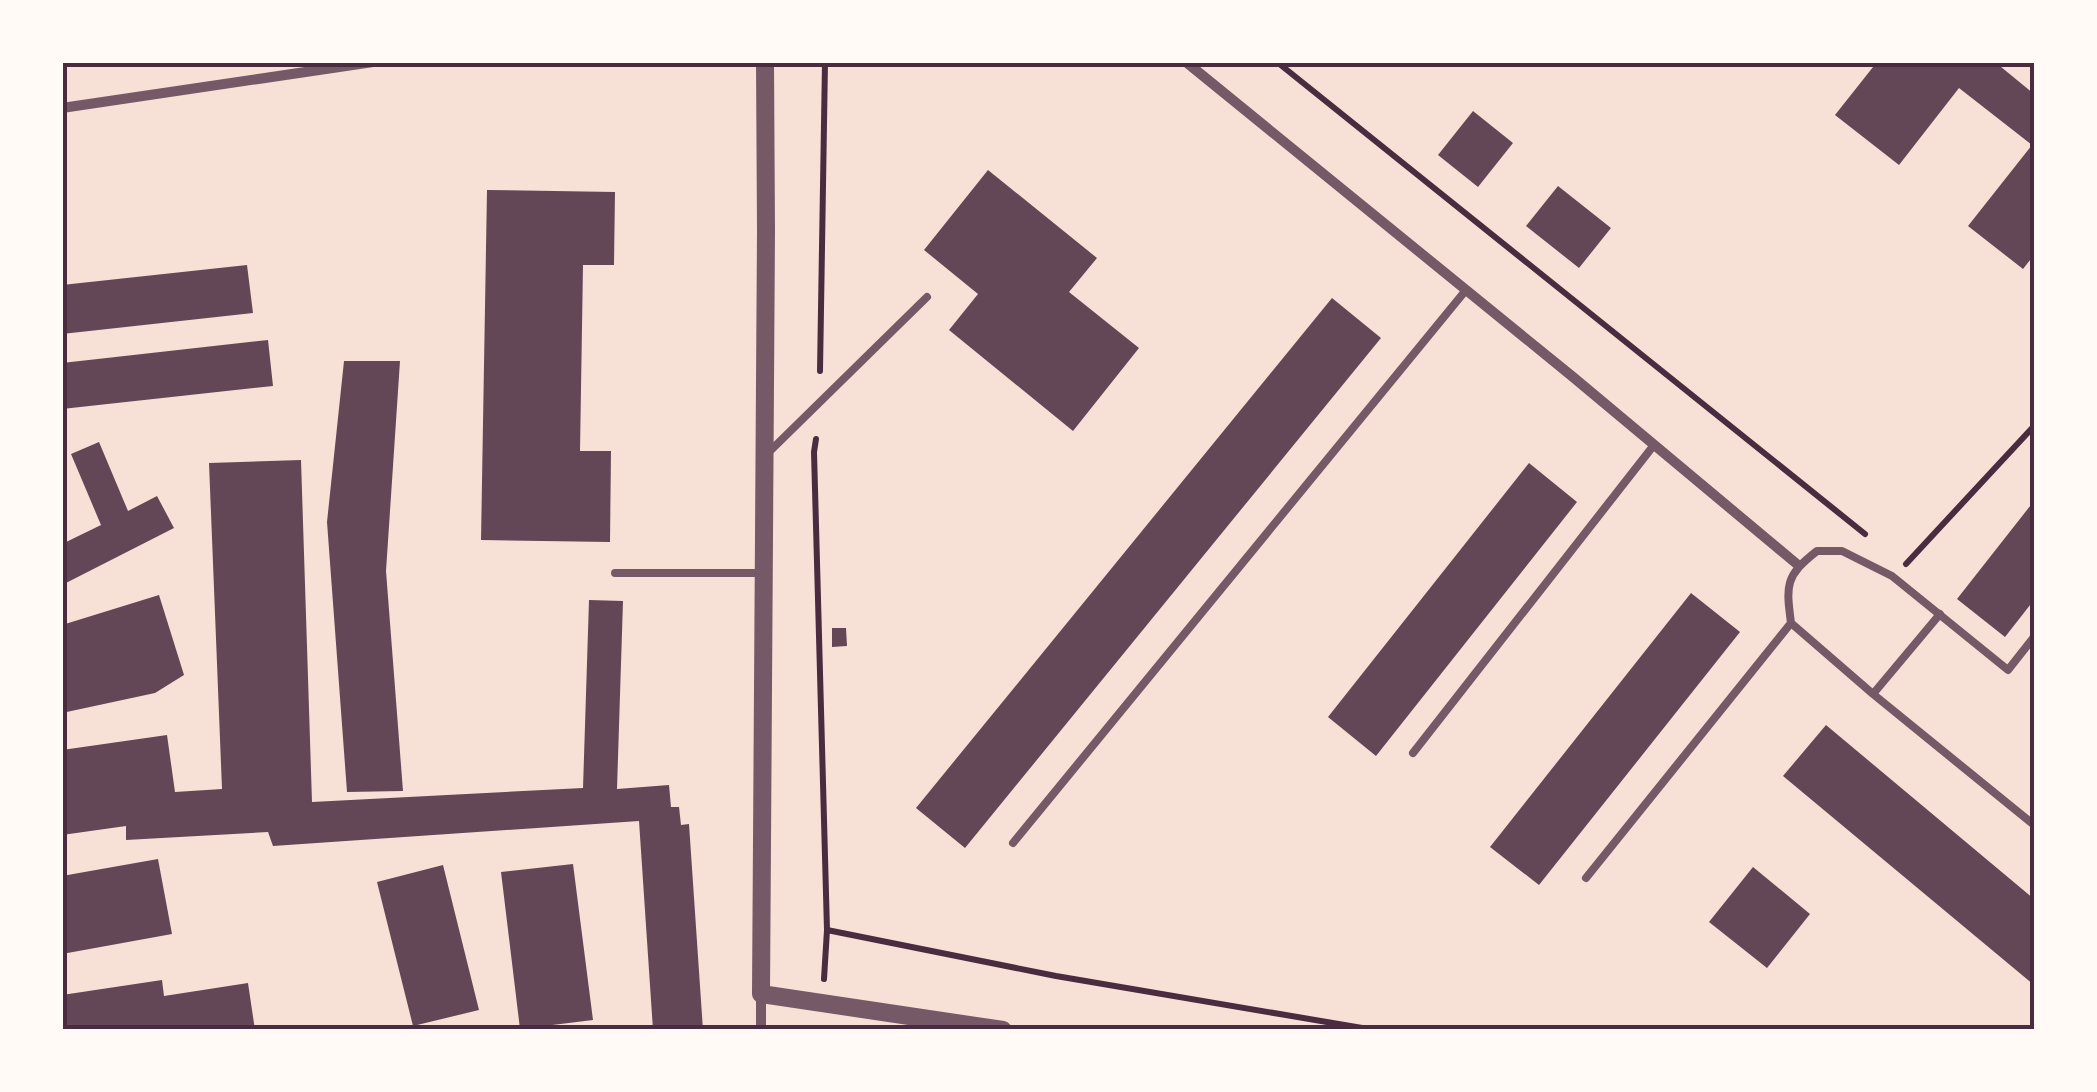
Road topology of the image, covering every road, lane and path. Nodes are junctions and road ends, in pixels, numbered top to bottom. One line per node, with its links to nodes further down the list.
1 (372, 62): 6 (street)
2 (765, 62): 12 (street)
3 (825, 62): 9 (path)
4 (1186, 62): 7 (street)
5 (1277, 62): 13 (path)
6 (62, 108)
7 (1466, 290): 11 (street); 23 (lane)
8 (927, 297): 9 (lane)
9 (820, 404): 12 (lane); 28 (path)
10 (2034, 426): 17 (path)
11 (1654, 445): 14 (street); 21 (lane)
12 (764, 456): 16 (street)
13 (1873, 541)
14 (1798, 566): 17 (lane); 18 (lane)
15 (615, 573): 16 (lane)
16 (764, 573): 25 (street)
17 (1940, 614): 19 (lane); 20 (lane)
18 (1791, 623): 20 (lane); 24 (lane)
19 (2034, 636)
20 (1873, 694): 22 (lane)
21 (1413, 754)
22 (2034, 826)
23 (1014, 843)
24 (1586, 878)
25 (761, 994): 26 (street); 27 (street)
26 (761, 1030)
27 (1002, 1030)
28 (1374, 1030)

